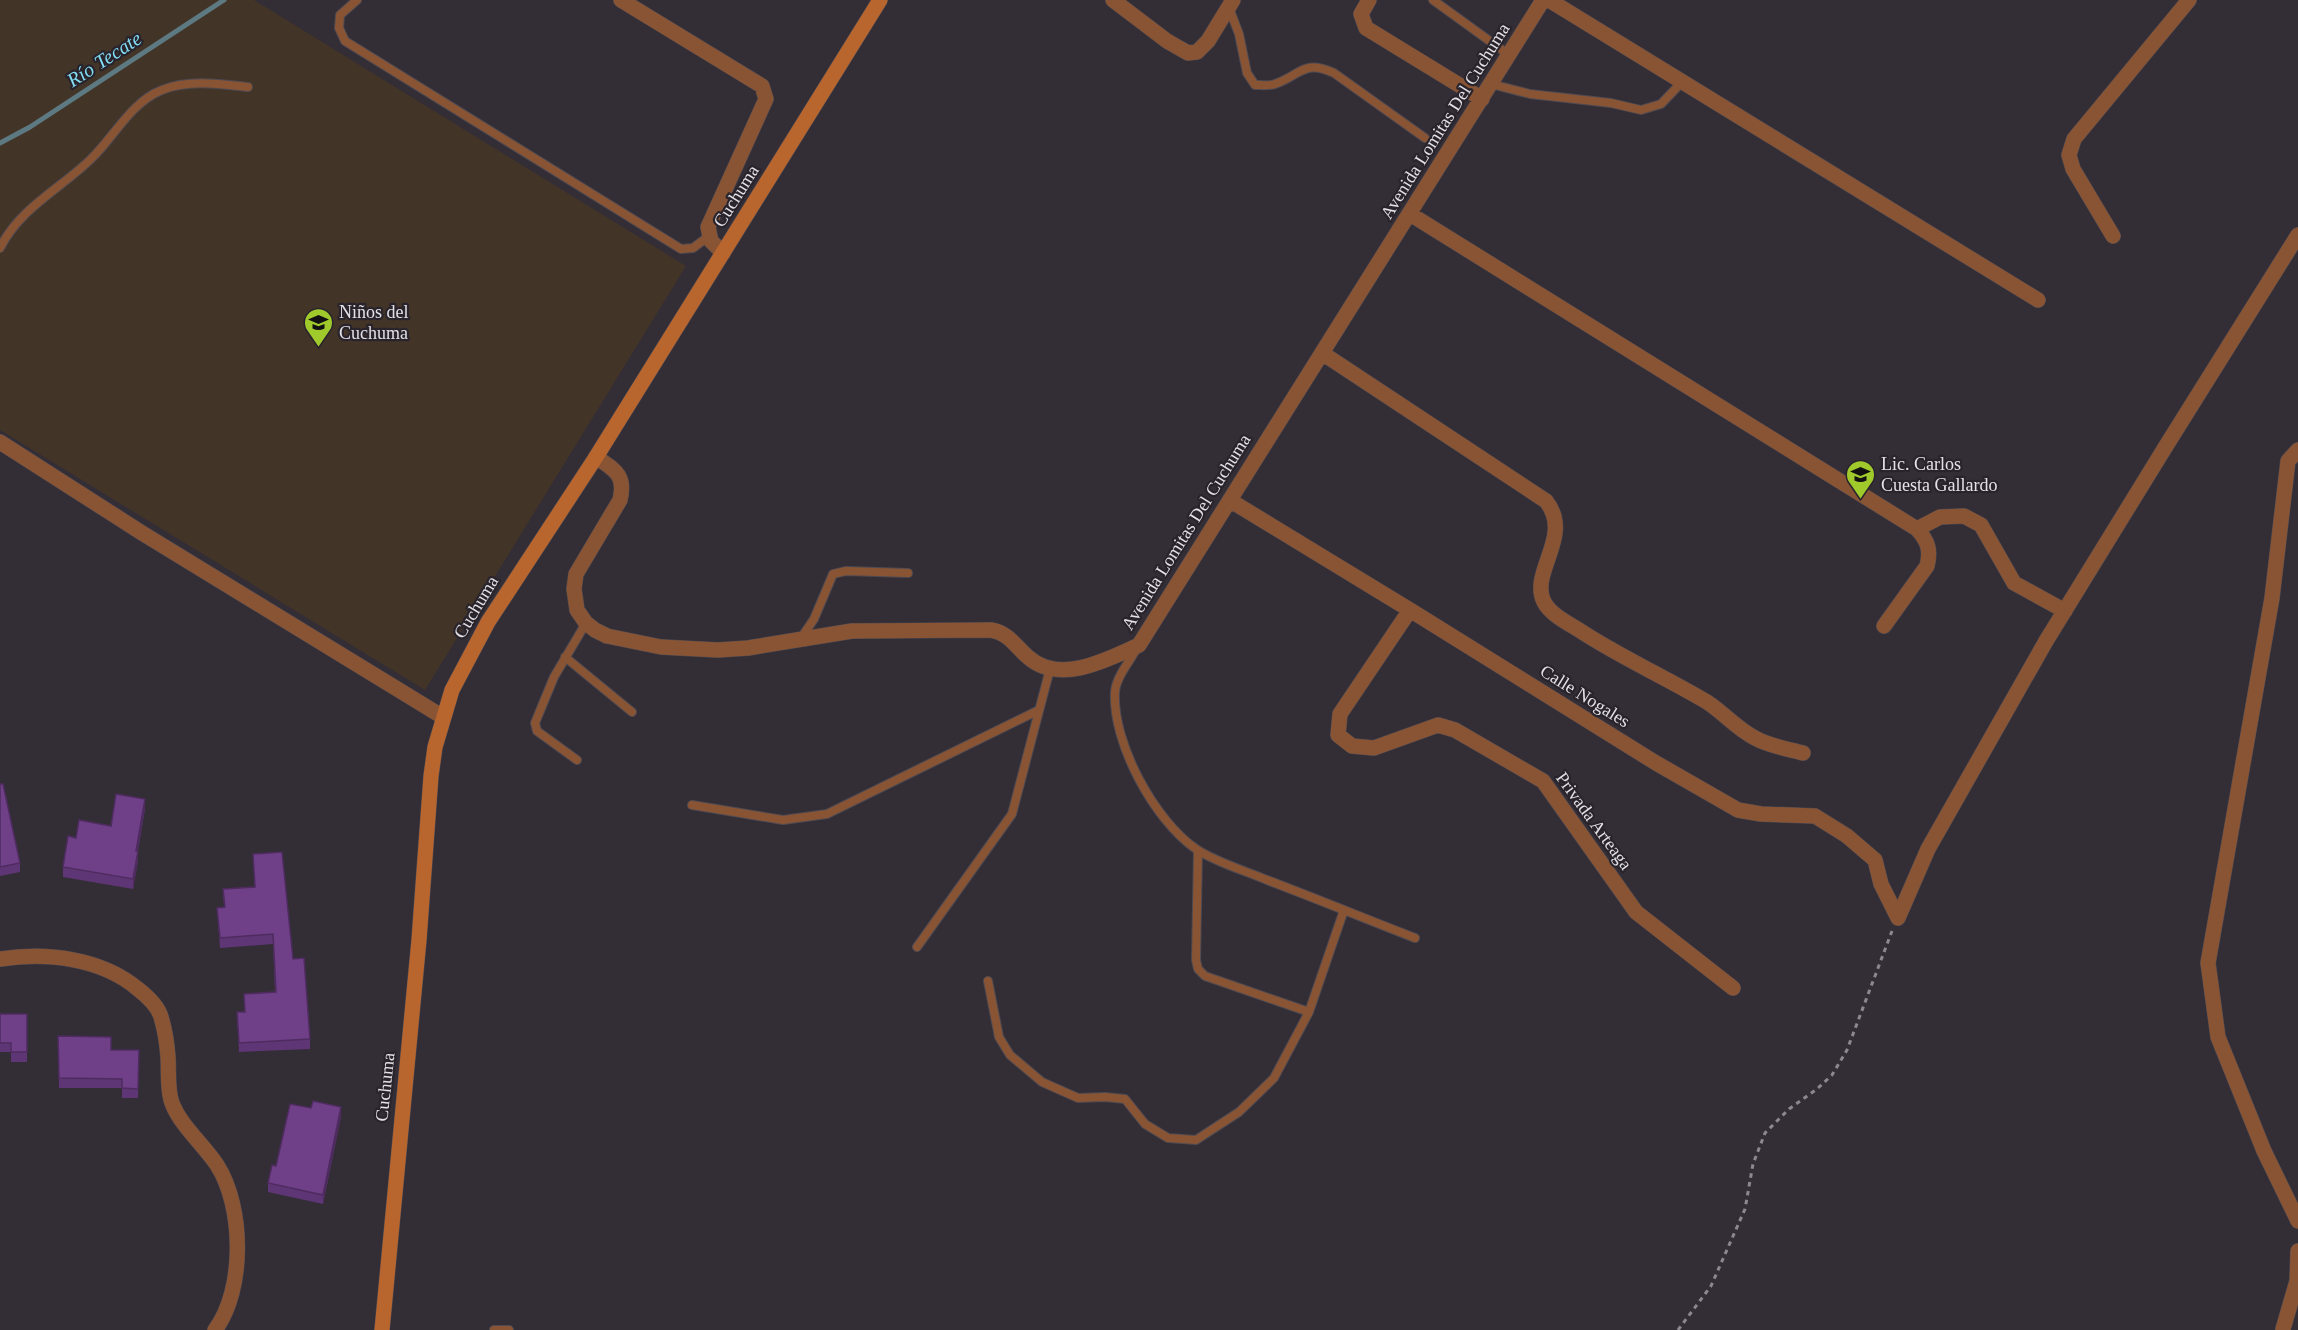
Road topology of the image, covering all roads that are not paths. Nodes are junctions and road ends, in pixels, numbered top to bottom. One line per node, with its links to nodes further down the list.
1 (357, 0): 19 (lane)
2 (621, 0): 19 (street)
3 (880, 0): 22 (street, Cuchuma)
4 (1113, 0): 10 (street)
5 (1369, 0): 15 (street)
6 (1433, 0): 11 (lane)
7 (1543, 0): 11 (street, Avenida Lomitas Del Cuchuma)
8 (1549, 0): 12 (street)
9 (2189, 0): 20 (street)
10 (1231, 4): 16 (lane)
11 (1509, 55): 13 (street, Avenida Lomitas Del Cuchuma)
12 (1682, 82): 13 (lane); 23 (street)
13 (1491, 84): 15 (street, Avenida Lomitas Del Cuchuma)
14 (248, 87): 21 (lane)
15 (1482, 99): 17 (street, Avenida Lomitas Del Cuchuma)
16 (1425, 138)
17 (1410, 214): 24 (street, Avenida Lomitas Del Cuchuma); 29 (street)
18 (2298, 235): 32 (street)
19 (709, 236): 22 (street)
20 (2113, 236)
21 (0, 248)
22 (723, 253): 27 (street, Cuchuma)
23 (2038, 300)
24 (1322, 353): 28 (street, Avenida Lomitas Del Cuchuma); 42 (street)
25 (0, 442): 41 (street)
26 (2298, 450): 53 (street)
27 (596, 457): 33 (street); 41 (street, Cuchuma)
28 (1231, 501): 31 (street, Calle Nogales); 36 (street, Avenida Lomitas Del Cuchuma)
29 (1917, 529): 32 (street); 34 (street)
30 (908, 573): 35 (lane)
31 (1410, 610): 32 (street, Calle Nogales); 51 (street, Privada Arteaga)
32 (2064, 611)
33 (586, 623): 35 (street); 37 (lane)
34 (1884, 626)
35 (801, 639): 38 (street)
36 (1139, 645): 38 (street, Avenida Lomitas Del Cuchuma); 45 (lane)
37 (565, 657): 40 (lane); 43 (lane)
38 (1050, 669): 39 (lane)
39 (1039, 710): 44 (lane); 48 (lane)
40 (632, 712)
41 (443, 717): 58 (street, Cuchuma)
42 (1803, 753)
43 (577, 759)
44 (692, 805)
45 (1198, 850): 46 (lane); 52 (lane)
46 (1344, 910): 47 (lane); 52 (lane)
47 (1415, 938)
48 (917, 947)
49 (0, 959): 57 (street)
50 (988, 981): 52 (lane)
51 (1733, 988)
52 (1309, 1012)
53 (2298, 1221)
54 (2298, 1251): 56 (street)
55 (2298, 1328): 56 (street)
56 (2283, 1329): 61 (street)
57 (215, 1330)
58 (382, 1330)
59 (494, 1330): 60 (lane)
60 (509, 1330)
61 (2277, 1330)

